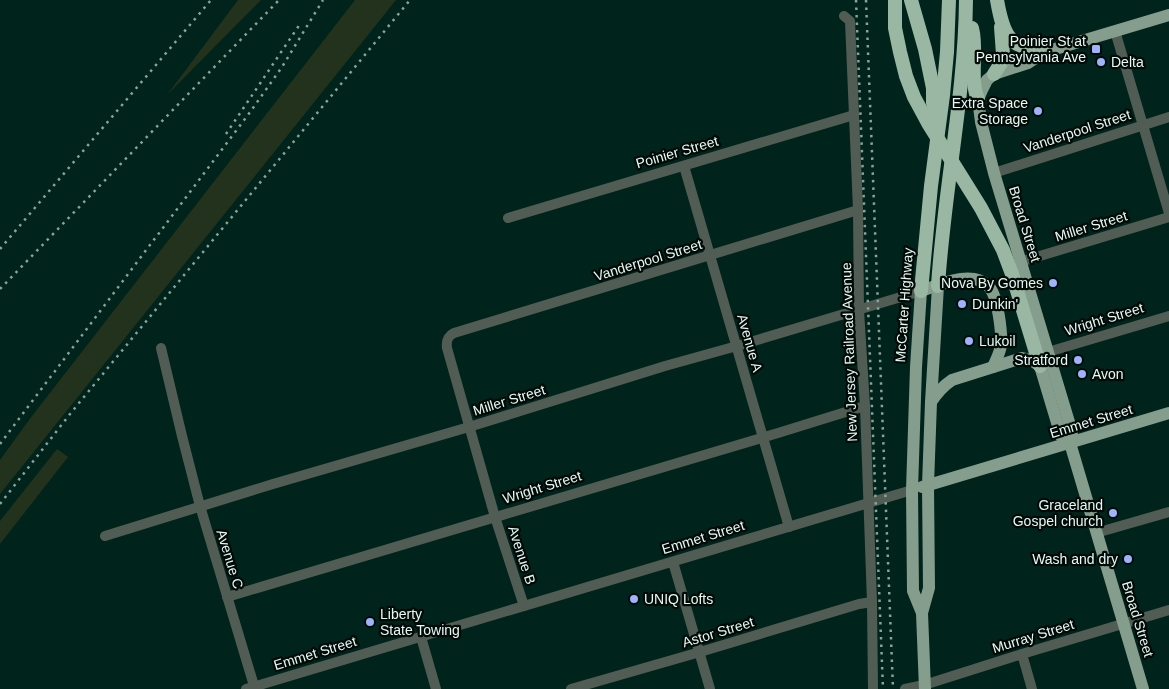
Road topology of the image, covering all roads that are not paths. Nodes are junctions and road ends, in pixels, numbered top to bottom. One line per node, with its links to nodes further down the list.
1 (895, 0): 33 (highway)
2 (911, 0): 15 (highway)
3 (949, 0): 15 (highway, McCarter Highway)
4 (998, 0): 8 (highway)
5 (966, 1): 12 (highway); 25 (highway, McCarter Highway)
6 (844, 16): 13 (street, New Jersey Railroad Avenue)
7 (1169, 16): 9 (main road)
8 (1001, 22): 10 (highway); 11 (highway)
9 (1115, 32): 10 (main road); 16 (street)
10 (1045, 52): 11 (main road)
11 (994, 74): 12 (main road)
12 (978, 99): 18 (main road, Broad Street)
13 (854, 115): 17 (street, Poinier Street); 19 (street, New Jersey Railroad Avenue)
14 (1169, 117): 16 (street, Vanderpool Street)
15 (940, 124): 26 (highway, McCarter Highway)
16 (1143, 124): 18 (street, Vanderpool Street); 20 (street)
17 (684, 166): 22 (street, Poinier Street); 23 (street, Avenue A)
18 (994, 173): 24 (main road, Broad Street)
19 (858, 210): 23 (street, Vanderpool Street); 27 (street, New Jersey Railroad Avenue)
20 (1169, 213)
21 (1169, 217): 24 (street, Miller Street)
22 (508, 218)
23 (710, 256): 29 (street, Vanderpool Street); 30 (street, Avenue A)
24 (1020, 262): 32 (main road, Broad Street)
25 (938, 286): 26 (main road); 34 (main road); 35 (main road, McCarter Highway)
26 (921, 291): 27 (street, Miller Street); 42 (main road, McCarter Highway)
27 (859, 310): 30 (street, Miller Street); 36 (street, New Jersey Railroad Avenue)
28 (1169, 316): 32 (street, Wright Street)
29 (447, 339): 38 (street, Avenue B)
30 (737, 346): 38 (street, Miller Street); 39 (street, Avenue A)
31 (161, 348): 44 (street, Avenue C)
32 (1048, 352): 40 (main road, Broad Street)
33 (1040, 366): 34 (main road); 40 (main road, Broad Street)
34 (993, 367): 35 (main road)
35 (930, 402): 41 (main road, McCarter Highway)
36 (865, 406): 39 (street, Wright Street); 43 (street, New Jersey Railroad Avenue)
37 (1169, 413): 40 (main road, Emmet Street)
38 (469, 427): 44 (street, Miller Street); 46 (street, Avenue B)
39 (762, 437): 46 (street, Wright Street); 47 (street, Avenue A)
40 (1070, 443): 41 (main road, Emmet Street); 48 (main road, Broad Street)
41 (928, 485): 42 (main road, Emmet Street); 55 (main road, McCarter Highway)
42 (912, 490): 43 (street, Emmet Street); 55 (main road, McCarter Highway)
43 (868, 503): 47 (street, Emmet Street); 52 (street, New Jersey Railroad Avenue)
44 (200, 506): 49 (street, Miller Street); 51 (street, Avenue C)
45 (1169, 512): 48 (street)
46 (495, 517): 51 (street, Wright Street); 53 (street, Avenue B)
47 (789, 527): 50 (street, Emmet Street)
48 (1096, 533): 56 (main road, Broad Street)
49 (105, 536)
50 (673, 562): 53 (street, Emmet Street); 58 (street)
51 (227, 597): 61 (street, Avenue C)
52 (872, 602): 58 (street, Astor Street); 65 (street, New Jersey Railroad Avenue)
53 (524, 606): 57 (street, Emmet Street)
54 (1169, 610): 56 (street, Murray Street)
55 (922, 613): 60 (main road, McCarter Highway)
56 (1123, 623): 59 (street, Murray Street); 68 (main road, Broad Street)
57 (422, 637): 61 (street, Emmet Street); 62 (street)
58 (700, 652): 63 (street, Astor Street); 64 (street)
59 (1022, 654): 60 (street, Murray Street); 67 (street)
60 (925, 687): 66 (street, Murray Street)
61 (252, 688)
62 (436, 689)
63 (571, 689)
64 (710, 689)
65 (873, 689)
66 (905, 689)
67 (1032, 689)
68 (1143, 689)

